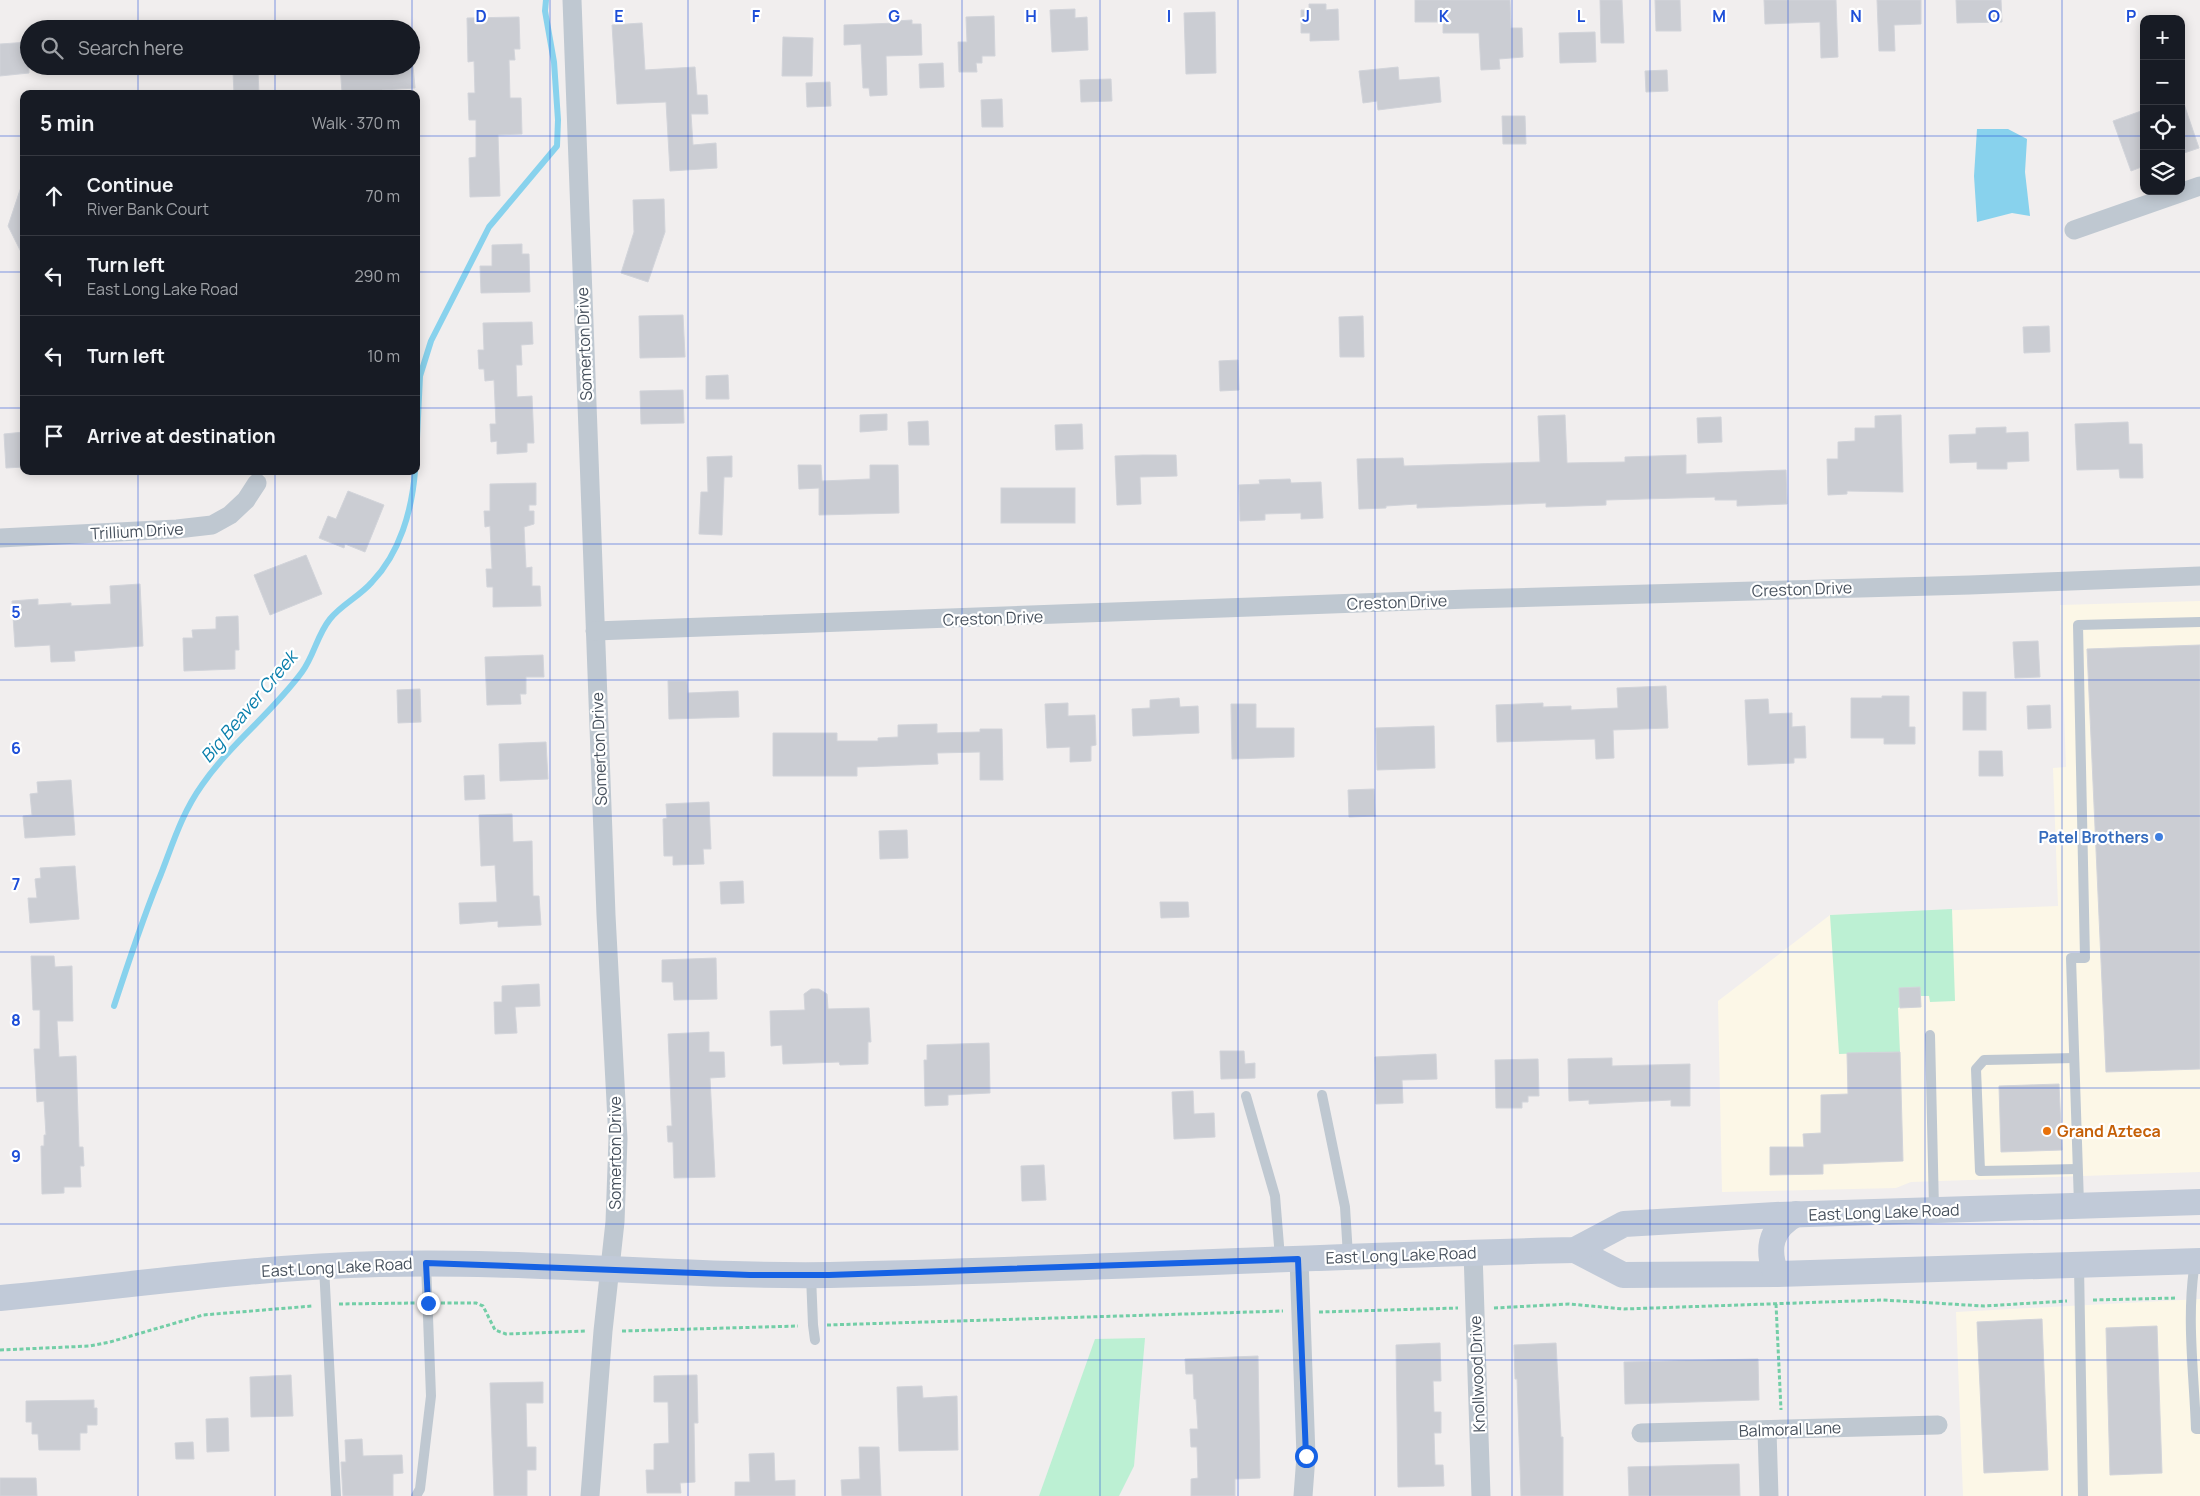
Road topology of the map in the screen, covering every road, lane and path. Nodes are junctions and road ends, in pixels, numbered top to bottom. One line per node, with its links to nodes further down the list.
1 (572, 0): 8 (street, Somerton Drive)
2 (2200, 186): 3 (street)
3 (2074, 230)
4 (257, 483): 5 (street, Trillium Drive)
5 (0, 538)
6 (2200, 576): 8 (street, Creston Drive)
7 (2200, 622): 10 (lane)
8 (595, 631): 26 (street, Somerton Drive)
9 (1930, 1035): 16 (lane)
10 (2074, 1058): 13 (lane); 13 (lane)
11 (1322, 1095): 20 (lane)
12 (1246, 1096): 21 (lane)
13 (2077, 1169): 15 (lane)
14 (2200, 1202): 15 (main road, East Long Lake Road)
15 (2079, 1205): 16 (main road, East Long Lake Road)
16 (1934, 1210): 17 (main road, East Long Lake Road)
17 (1796, 1214): 18 (main road, East Long Lake Road); 27 (main road)
18 (1575, 1250): 19 (main road, East Long Lake Road); 27 (main road, East Long Lake Road)
19 (1472, 1252): 20 (main road, East Long Lake Road); 54 (street, Knollwood Drive)
20 (1348, 1257): 21 (main road, East Long Lake Road)
21 (1289, 1259): 28 (main road, East Long Lake Road); 53 (street)
22 (2198, 1261): 24 (main road, East Long Lake Road); 47 (lane)
23 (426, 1263): 25 (main road, East Long Lake Road); 26 (main road, East Long Lake Road); 51 (lane)
24 (2079, 1265): 27 (main road, East Long Lake Road); 31 (lane)
25 (324, 1266): 29 (main road, East Long Lake Road); 50 (lane)
26 (610, 1270): 28 (main road, East Long Lake Road); 52 (street, Somerton Drive)
27 (1776, 1274)
28 (811, 1275): 41 (lane)
29 (0, 1298)
30 (2180, 1298): 31 (path)
31 (2080, 1301): 34 (path); 56 (lane)
32 (420, 1303): 35 (path)
33 (434, 1303): 42 (path)
34 (1776, 1304): 38 (path); 48 (path)
35 (333, 1305)
36 (318, 1306): 45 (path)
37 (1456, 1308): 40 (path)
38 (1491, 1308)
39 (1287, 1311): 41 (path)
40 (1315, 1312)
41 (813, 1325): 43 (path); 44 (lane)
42 (591, 1331)
43 (617, 1331)
44 (815, 1340)
45 (0, 1350)
46 (1938, 1425): 48 (street, Balmoral Lane)
47 (2200, 1429)
48 (1774, 1430): 49 (street, Balmoral Lane); 55 (street)
49 (1641, 1433)
50 (336, 1496)
51 (416, 1496)
52 (590, 1496)
53 (1303, 1496)
54 (1481, 1496)
55 (1769, 1496)
56 (2083, 1496)

